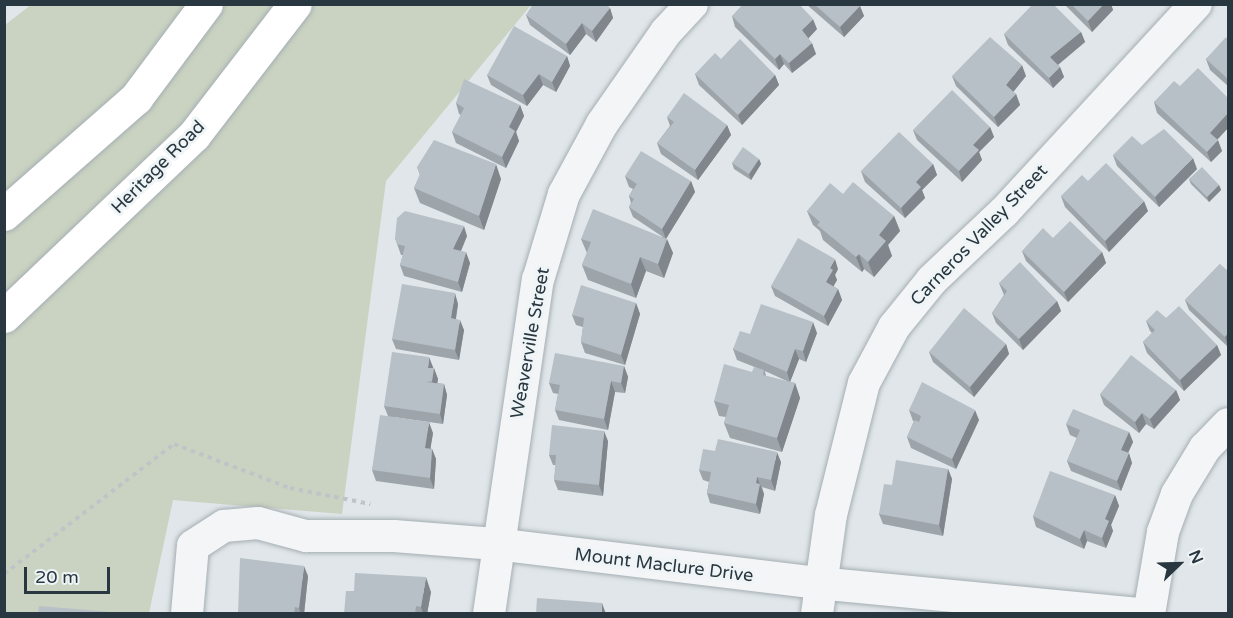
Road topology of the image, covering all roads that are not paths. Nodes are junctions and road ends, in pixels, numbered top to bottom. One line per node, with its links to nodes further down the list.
1 (206, 4): 5 (main road)
2 (295, 4): 6 (main road, Heritage Road)
3 (692, 4): 8 (street, Weaverville Street)
4 (1196, 4): 9 (street, Carneros Valley Street)
5 (4, 214)
6 (4, 316)
7 (1228, 424): 13 (street)
8 (496, 544): 9 (street, Mount Maclure Drive); 10 (street, Mount Maclure Drive); 11 (street, Weaverville Street)
9 (817, 598): 12 (street, Mount Maclure Drive)
10 (187, 614)
11 (489, 614)
12 (1141, 614)
13 (1149, 614)

